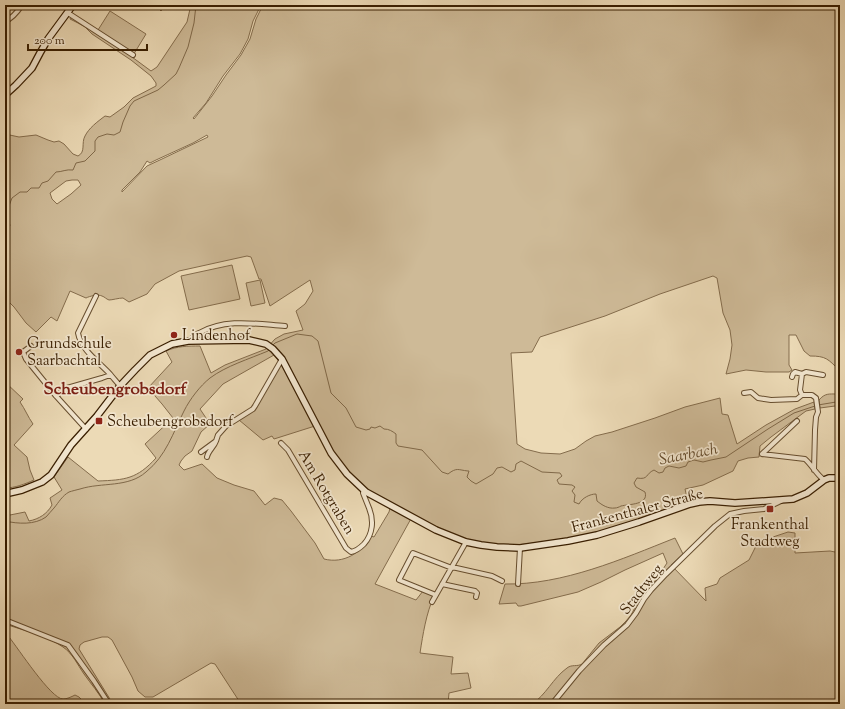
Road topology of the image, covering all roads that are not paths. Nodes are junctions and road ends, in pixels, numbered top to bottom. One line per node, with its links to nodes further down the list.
1 (5, 5): 5 (street)
2 (22, 5): 5 (street)
3 (73, 5): 4 (main road)
4 (68, 13): 6 (street); 7 (main road)
5 (5, 21)
6 (133, 55)
7 (5, 96)
8 (96, 296): 13 (street)
9 (285, 326): 10 (street)
10 (188, 341): 12 (main road, Frankenthaler Straße); 17 (main road)
11 (31, 346): 20 (street)
12 (282, 359): 23 (street); 30 (main road, Frankenthaler Straße)
13 (110, 374): 17 (street); 20 (street)
14 (802, 374): 15 (street); 16 (street); 19 (street)
15 (823, 375)
16 (792, 377)
17 (120, 386): 22 (main road)
18 (744, 393): 19 (street)
19 (802, 395): 27 (street)
20 (56, 396): 22 (street)
21 (797, 421): 27 (street)
22 (86, 429): 31 (main road)
23 (216, 441): 25 (street); 26 (street)
24 (281, 443): 30 (street, Am Rotgraben)
25 (201, 452)
26 (207, 457)
27 (814, 470): 29 (street)
28 (840, 478): 29 (main road, Frankenthaler Straße)
29 (824, 480): 32 (main road, Frankenthaler Straße)
30 (364, 490): 33 (main road, Frankenthaler Straße)
31 (5, 493)
32 (783, 500): 34 (main road, Frankenthaler Straße); 44 (street, Stadtweg)
33 (466, 542): 34 (main road, Frankenthaler Straße); 35 (street)
34 (520, 548): 38 (street)
35 (452, 568): 36 (street); 37 (street); 39 (street)
36 (502, 581)
37 (442, 584): 39 (street); 40 (street)
38 (518, 584)
39 (436, 595): 41 (street)
40 (476, 596)
41 (432, 602)
42 (5, 620): 43 (street)
43 (109, 704)
44 (552, 704)

